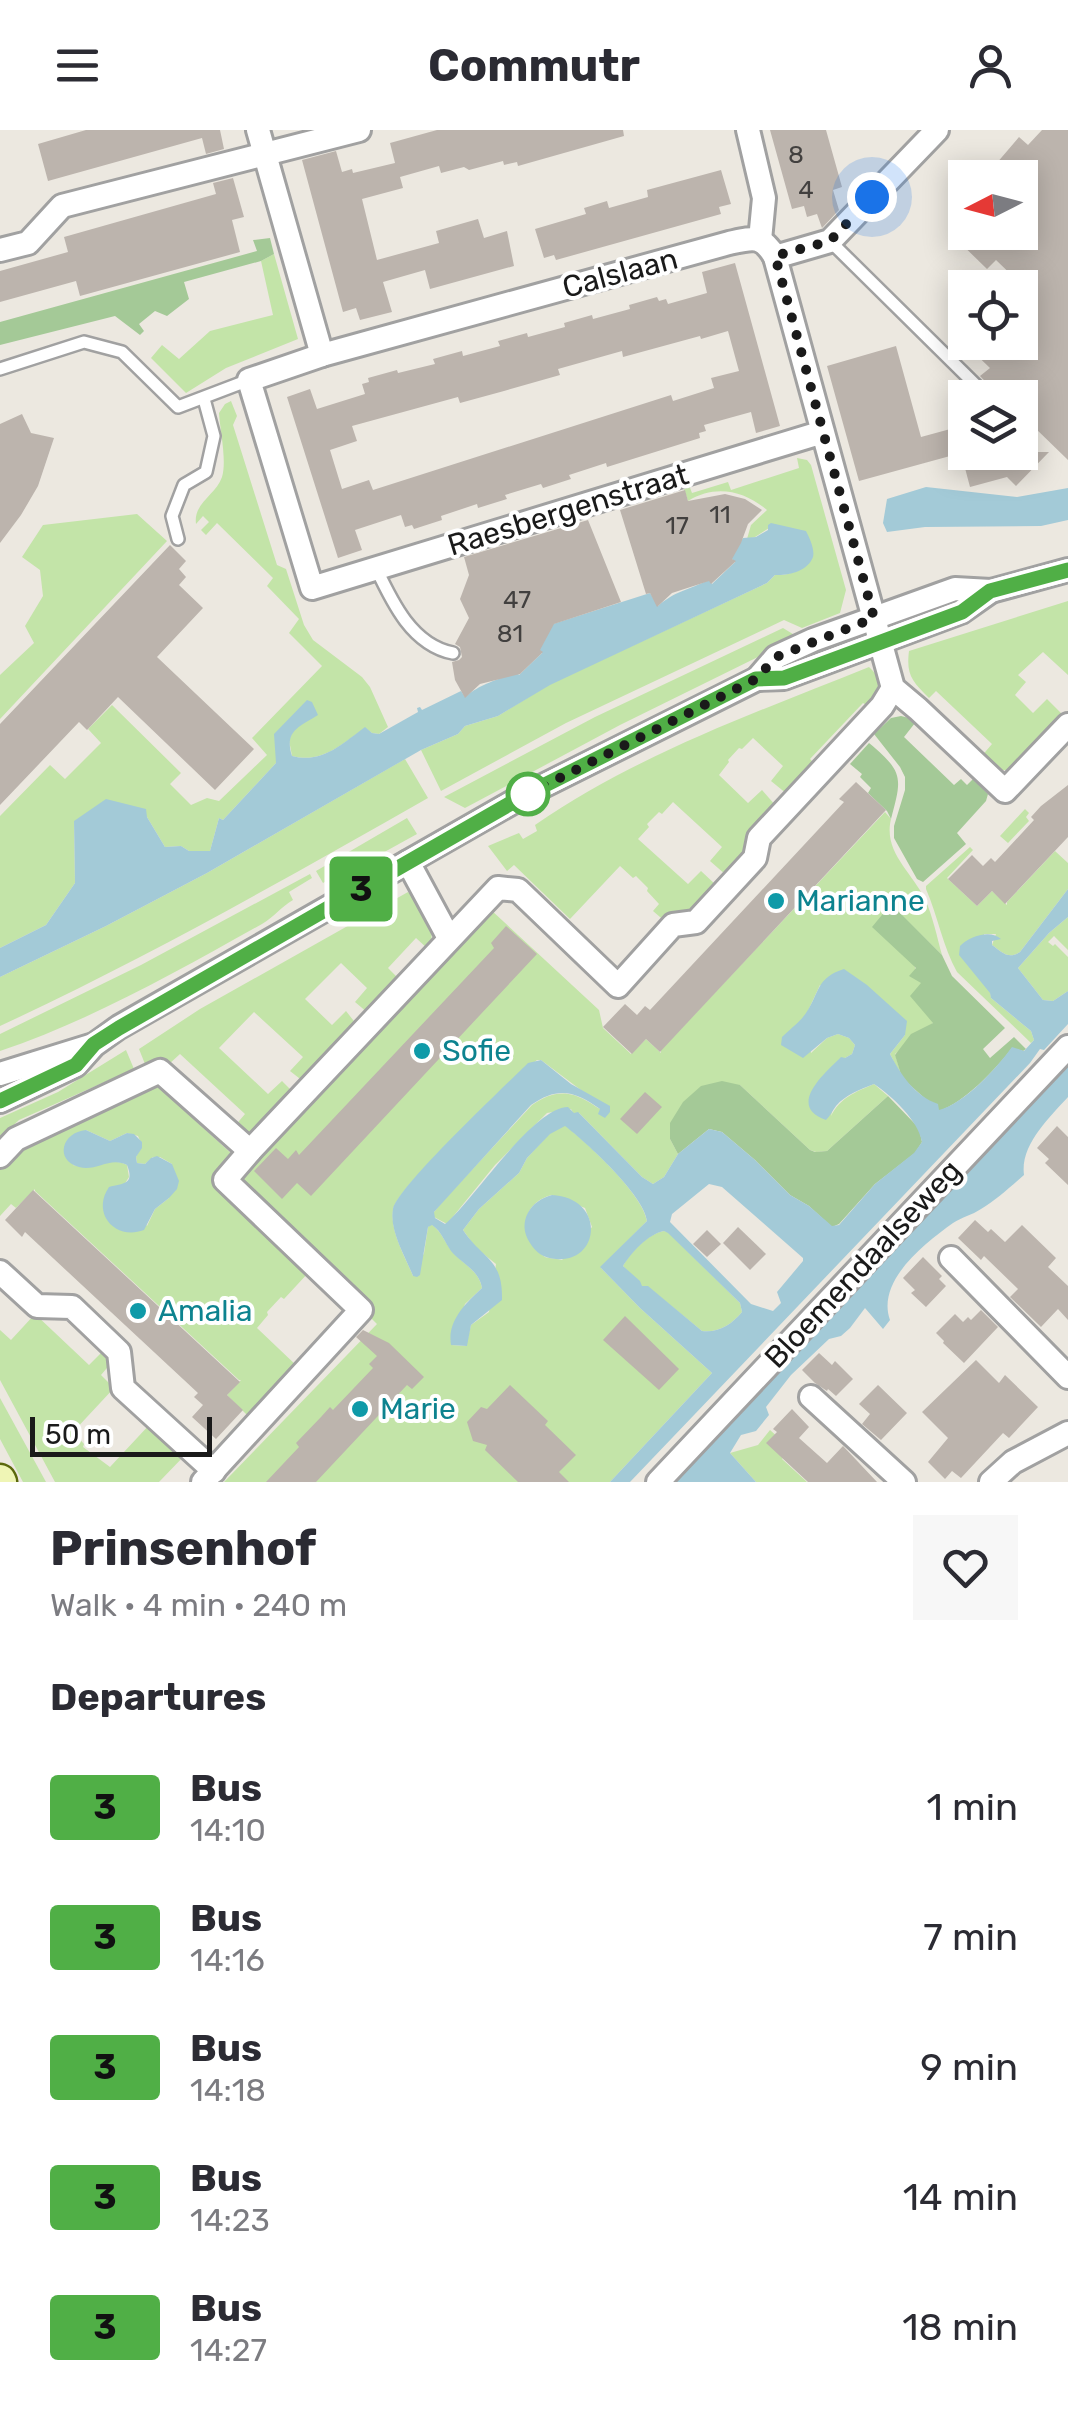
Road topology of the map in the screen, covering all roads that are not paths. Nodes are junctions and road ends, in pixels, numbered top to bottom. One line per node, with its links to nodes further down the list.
1 (258, 130): 5 (street)
2 (359, 130): 5 (street)
3 (748, 130): 7 (street)
4 (936, 130): 6 (street)
5 (264, 153): 8 (street); 9 (street)
6 (830, 241): 7 (street, Calslaan); 12 (lane)
7 (768, 248): 9 (street, Calslaan); 14 (street)
8 (0, 250)
9 (322, 355): 11 (street, Calslaan)
10 (0, 369): 13 (lane)
11 (249, 380): 13 (lane); 16 (street, Raesbergenstraat)
12 (971, 380)
13 (204, 398): 15 (lane)
14 (823, 432): 16 (street, Raesbergenstraat); 19 (street)
15 (178, 539)
16 (376, 568): 21 (lane)
17 (1068, 570): 18 (street)
18 (990, 591): 19 (street); 20 (street)
19 (874, 618): 20 (street); 22 (street)
20 (881, 642): 22 (street); 23 (street)
21 (453, 653)
22 (756, 679): 25 (street)
23 (893, 688): 24 (street); 26 (street)
24 (1068, 725)
25 (408, 862): 26 (street); 27 (street)
26 (449, 938): 31 (street)
27 (94, 1044): 29 (street); 30 (street)
28 (1068, 1047): 39 (street, Bloemendaalseweg)
29 (0, 1074)
30 (0, 1101)
31 (250, 1151): 32 (street); 38 (street)
32 (0, 1156)
33 (951, 1258): 35 (street)
34 (0, 1272): 38 (street)
35 (1068, 1377)
36 (811, 1397): 40 (street)
37 (1068, 1433): 41 (street)
38 (208, 1476)
39 (658, 1482)
40 (904, 1482)
41 (991, 1482)

